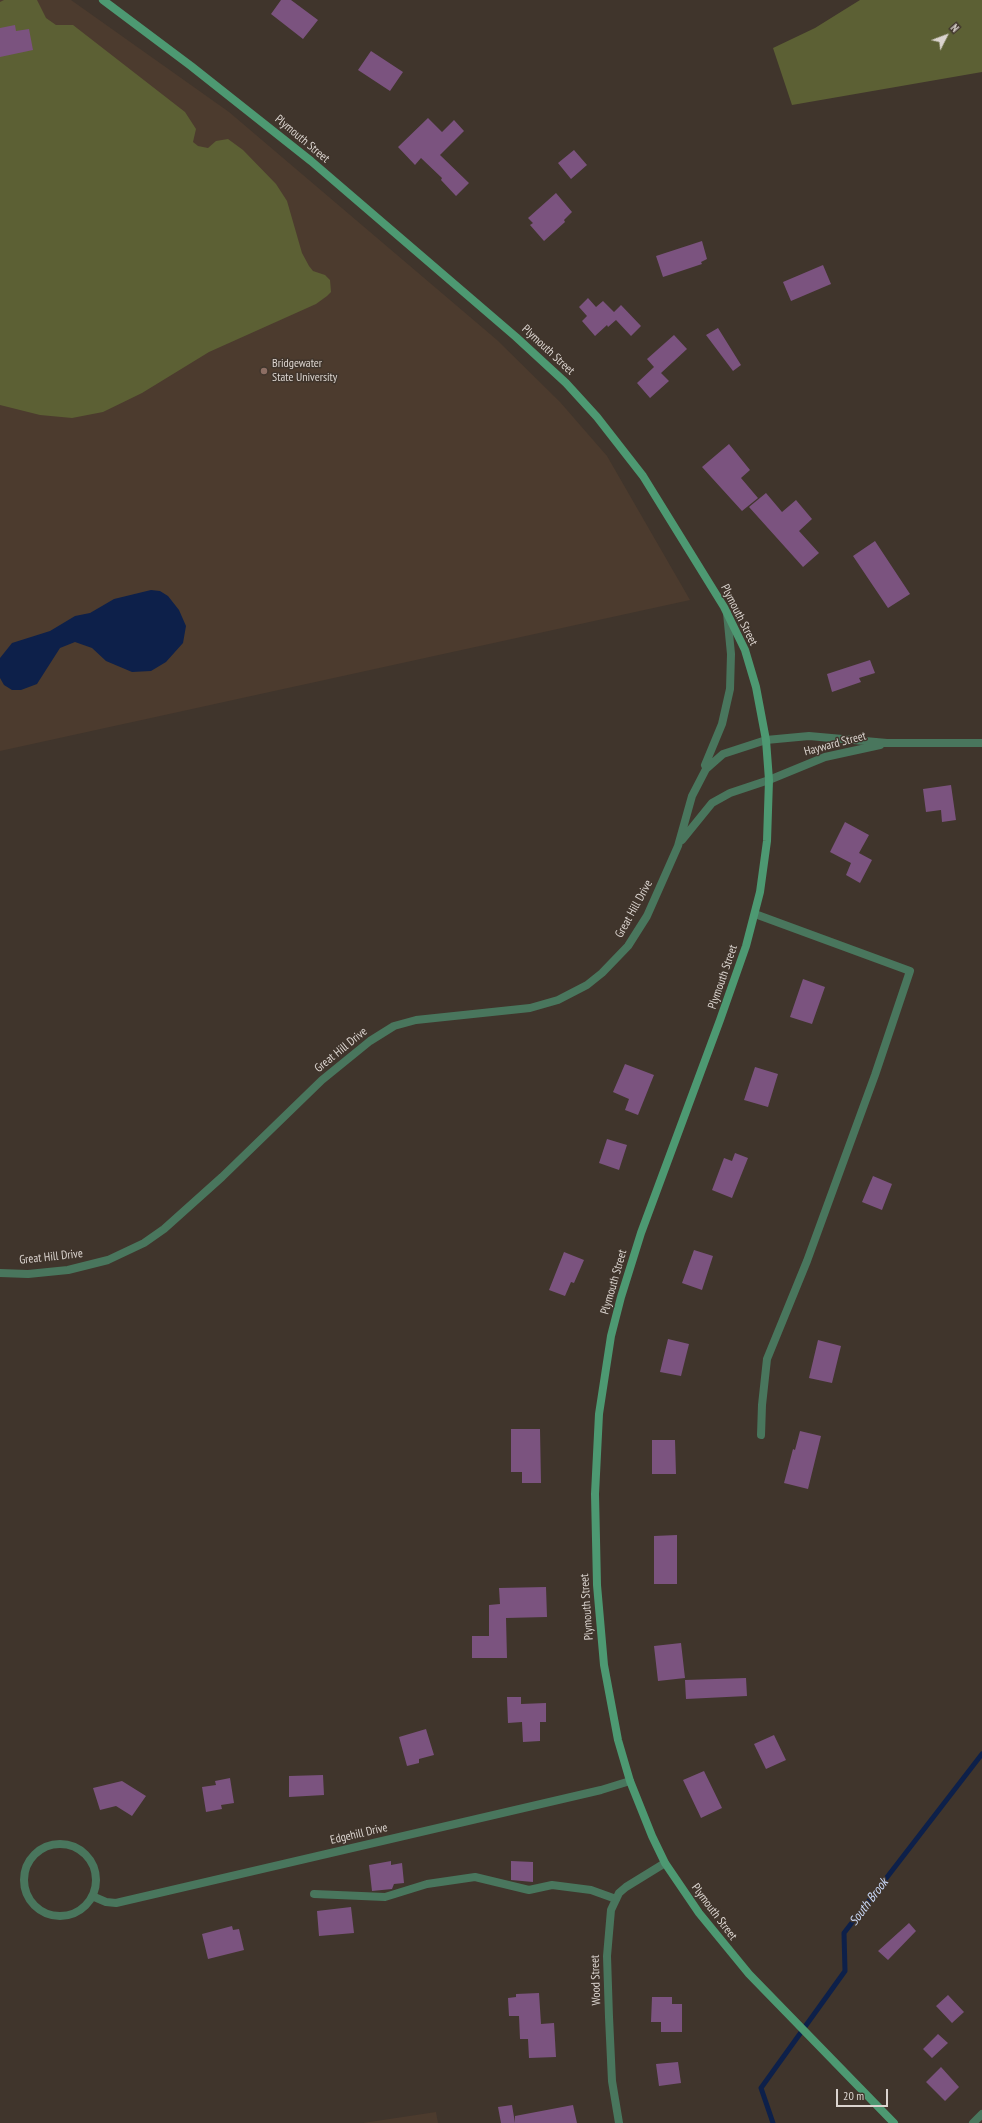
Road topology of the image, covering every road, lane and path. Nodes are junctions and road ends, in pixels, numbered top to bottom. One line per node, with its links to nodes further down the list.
1 (102, 0): 2 (main road, Plymouth Street)
2 (727, 612): 3 (main road, Plymouth Street); 7 (street, Great Hill Drive)
3 (766, 740): 4 (street, Hayward Street); 6 (main road, Plymouth Street); 7 (street, Great Hill Drive)
4 (887, 743): 5 (street, Hayward Street); 6 (street, Hayward Street)
5 (982, 743)
6 (769, 780): 8 (street, Great Hill Drive); 9 (main road, Plymouth Street)
7 (692, 796): 8 (street, Great Hill Drive)
8 (678, 846): 10 (street, Great Hill Drive)
9 (755, 914): 11 (street); 12 (main road, Plymouth Street)
10 (0, 1273)
11 (761, 1434)
12 (630, 1781): 13 (main road, Plymouth Street); 15 (street, Edgehill Drive)
13 (665, 1863): 16 (street, Wood Street); 19 (main road, Plymouth Street)
14 (314, 1894): 16 (street)
15 (92, 1896): 15 (street)
16 (616, 1899): 18 (street, Wood Street)
17 (982, 2114): 20 (street)
18 (619, 2123)
19 (894, 2123)
20 (973, 2123)

